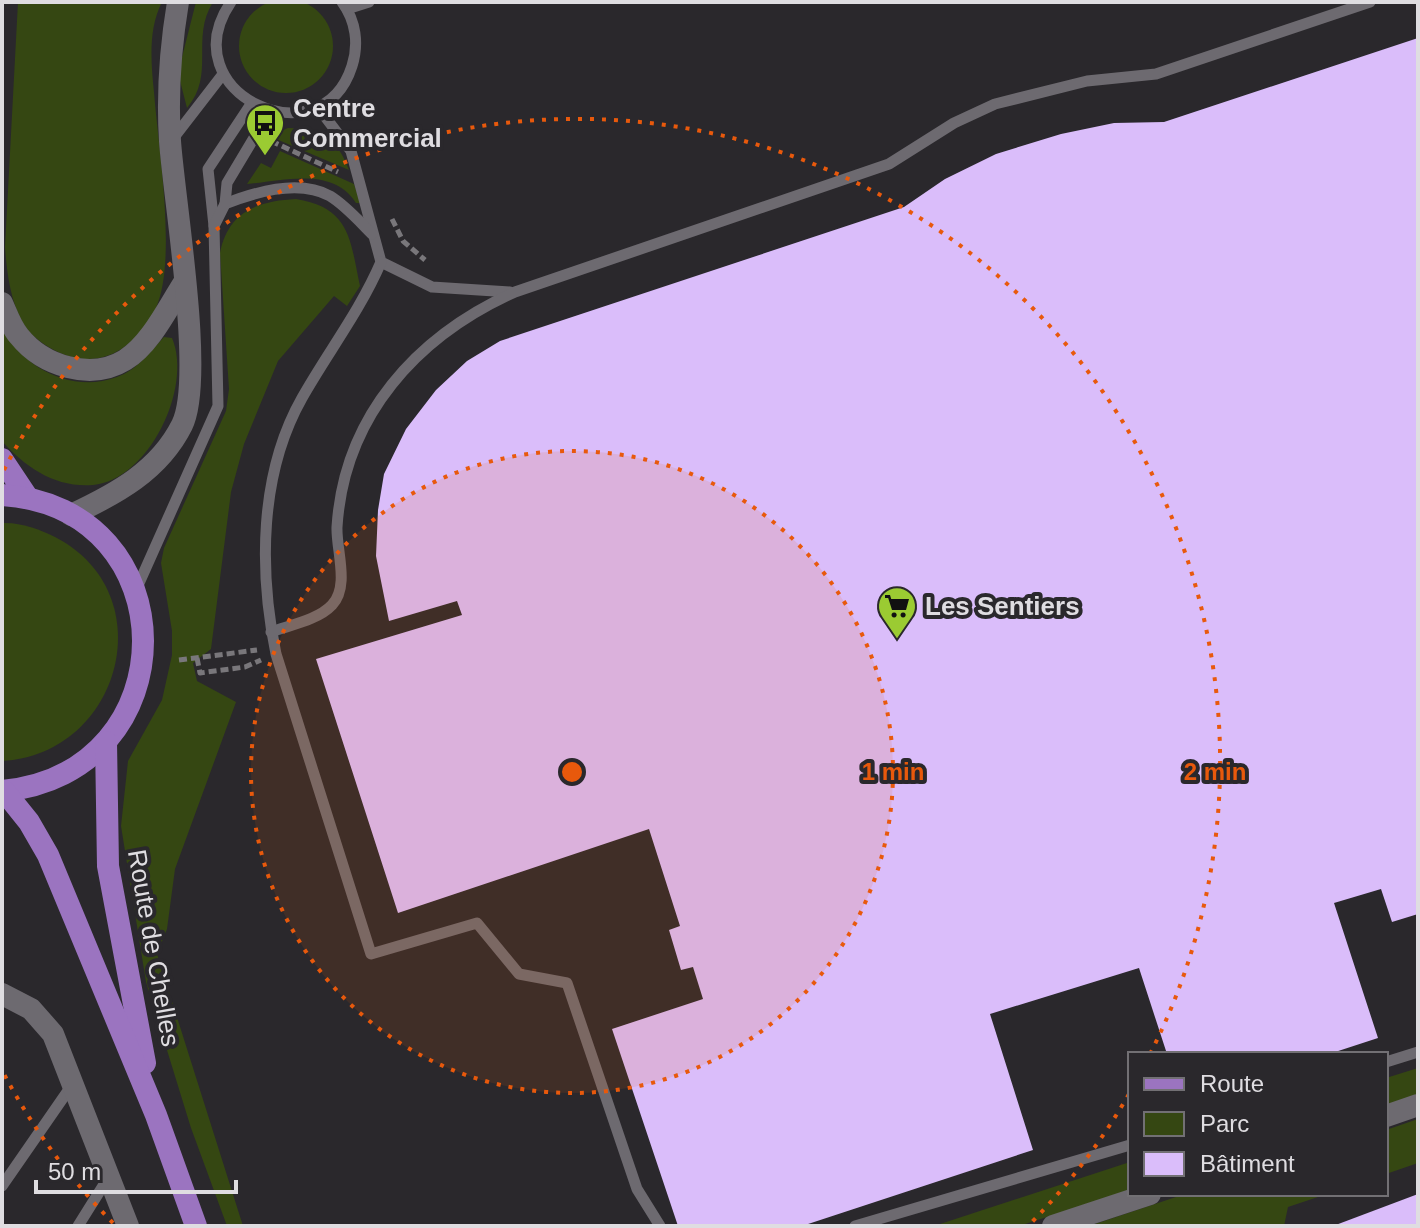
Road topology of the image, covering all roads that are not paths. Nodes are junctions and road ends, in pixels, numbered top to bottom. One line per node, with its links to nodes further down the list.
1 (178, 2): 10 (street)
2 (231, 2): 6 (lane)
3 (369, 2): 5 (lane)
4 (1370, 2): 16 (lane)
5 (344, 6): 8 (lane)
6 (223, 74): 7 (lane); 10 (lane)
7 (251, 104): 9 (lane); 12 (lane)
8 (317, 106): 9 (lane); 13 (lane)
9 (270, 111): 11 (lane)
10 (170, 142): 15 (street)
11 (225, 204): 12 (lane); 13 (lane)
12 (214, 226): 22 (lane)
13 (372, 234): 14 (lane)
14 (381, 262): 16 (lane); 23 (lane)
15 (185, 281): 17 (street); 21 (street)
16 (515, 292): 23 (lane)
17 (2, 303)
18 (2, 459): 20 (main road)
19 (2, 495): 20 (main road)
20 (28, 498): 21 (main road)
21 (71, 515): 22 (main road)
22 (135, 591): 24 (main road)
23 (271, 632): 40 (lane)
24 (106, 742): 25 (main road); 31 (main road, Route de Chelles)
25 (3, 791): 31 (main road, Route de Chelles)
26 (2, 994): 29 (street)
27 (1418, 1052): 28 (lane)
28 (1388, 1061)
29 (72, 1084): 34 (street); 35 (lane)
30 (1418, 1105): 32 (street)
31 (156, 1115): 39 (main road, Route de Chelles)
32 (1388, 1115)
33 (1128, 1146): 41 (lane)
34 (109, 1177): 37 (lane); 38 (street)
35 (2, 1186)
36 (1144, 1196): 42 (street)
37 (78, 1226)
38 (128, 1226)
39 (196, 1226)
40 (660, 1226)
41 (855, 1226)
42 (1053, 1226)

